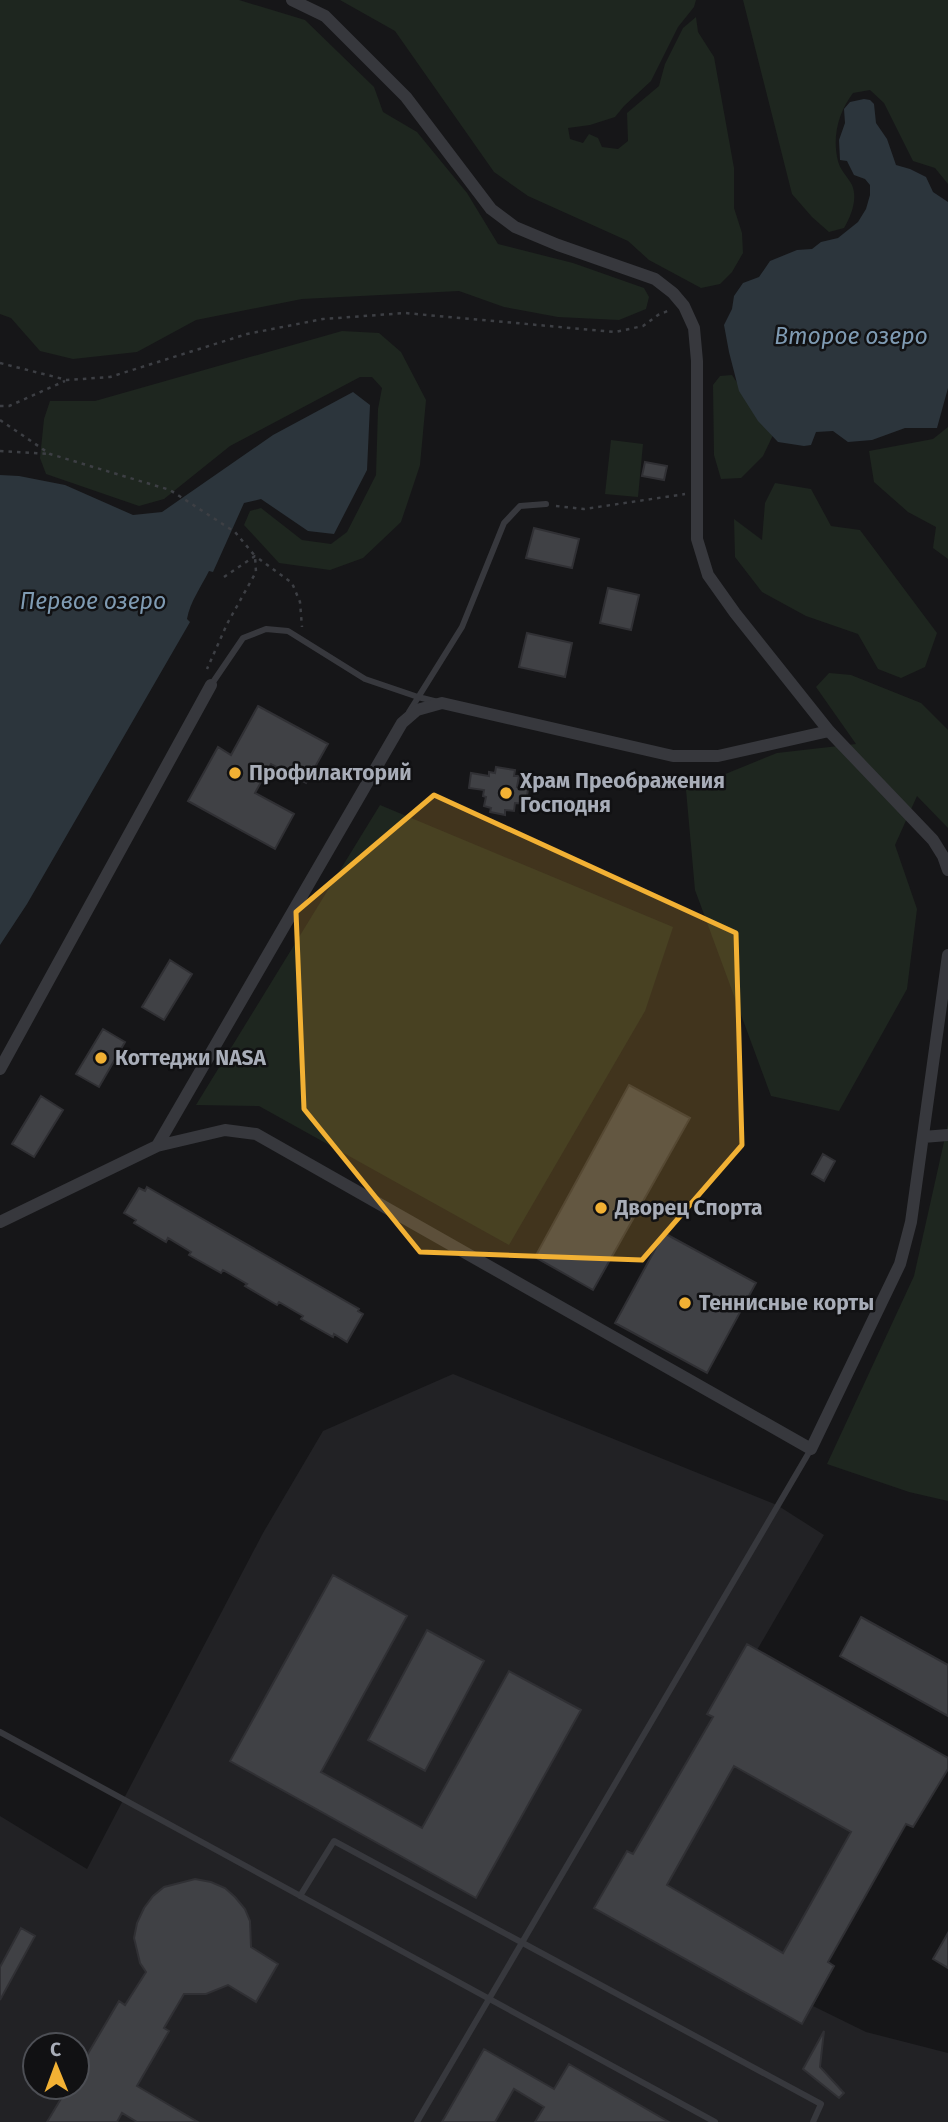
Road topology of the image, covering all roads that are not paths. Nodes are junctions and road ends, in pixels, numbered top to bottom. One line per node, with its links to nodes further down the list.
1 (292, 0): 7 (street)
2 (546, 504): 4 (lane)
3 (211, 685): 4 (lane); 10 (street)
4 (418, 697): 5 (lane); 6 (lane)
5 (442, 703): 6 (street); 7 (street)
6 (402, 723): 13 (street)
7 (829, 731): 8 (street)
8 (948, 870)
9 (948, 955): 12 (street)
10 (0, 1069)
11 (948, 1135): 12 (street)
12 (923, 1137): 15 (street)
13 (157, 1146): 14 (street); 15 (street)
14 (0, 1222)
15 (811, 1448): 18 (lane)
16 (0, 1732): 17 (lane)
17 (300, 1896): 18 (lane); 19 (lane)
18 (522, 1942): 19 (lane); 22 (lane)
19 (489, 1999): 20 (lane); 21 (lane)
20 (417, 2122)
21 (715, 2122)
22 (813, 2122)

